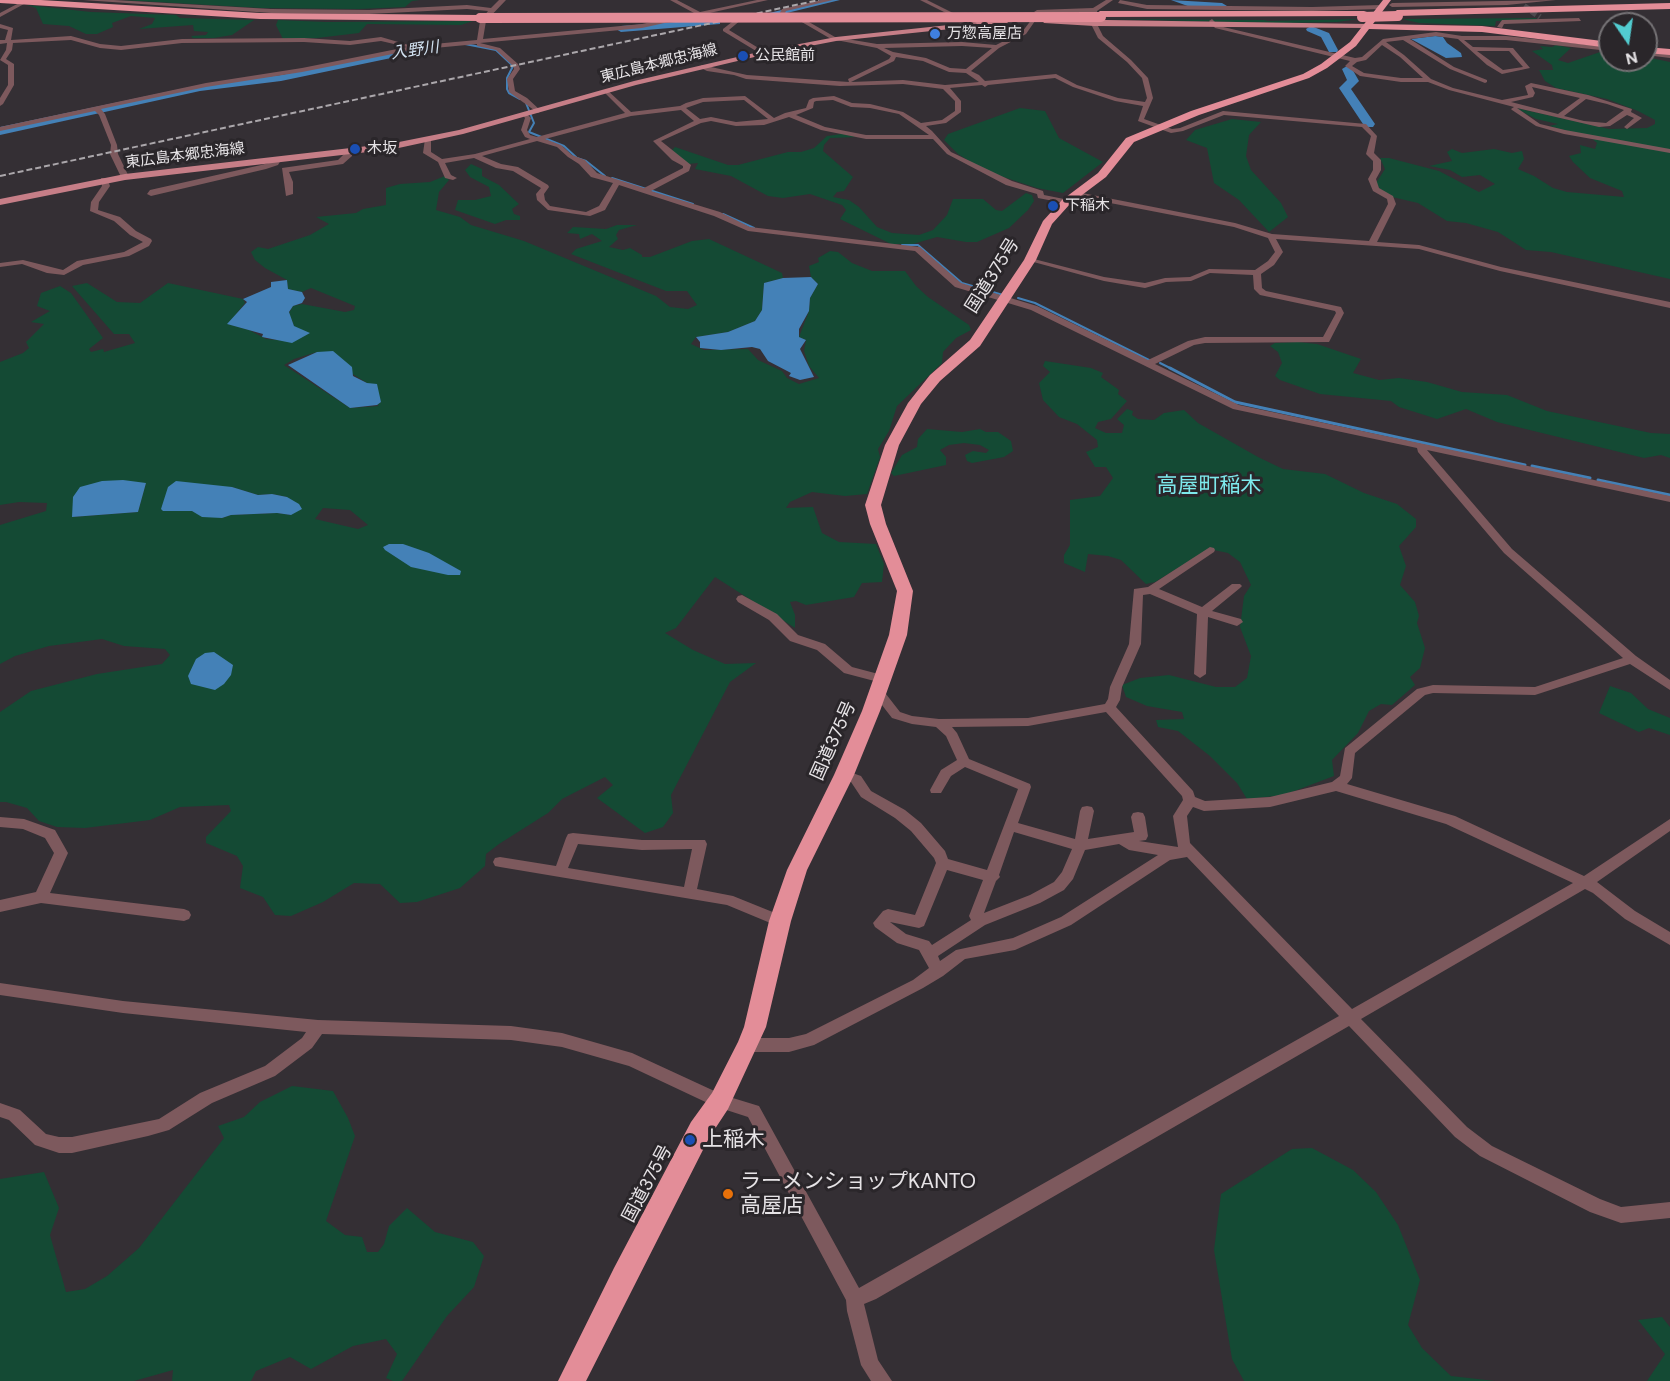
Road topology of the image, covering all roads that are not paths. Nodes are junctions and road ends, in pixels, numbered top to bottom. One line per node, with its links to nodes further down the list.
1 (0, 0): 26 (highway)
2 (38, 0): 26 (highway)
3 (86, 0): 26 (street)
4 (503, 0): 26 (street)
5 (673, 0): 24 (street)
6 (684, 0): 24 (street)
7 (765, 0): 24 (street)
8 (830, 0): 21 (street)
9 (923, 0): 22 (street)
10 (1270, 0): 19 (street)
11 (1353, 0): 20 (street)
12 (1553, 0): 17 (street)
13 (1634, 0): 20 (highway)
14 (1123, 1): 15 (street); 19 (street)
15 (1111, 2): 27 (street)
16 (21, 4): 25 (street)
17 (1523, 8): 18 (highway); 20 (highway); 23 (highway)
18 (1670, 8): 20 (highway)
19 (1298, 9): 20 (street)
20 (1383, 9): 27 (highway); 37 (highway, 国道375号)
21 (783, 12): 22 (street); 29 (street)
22 (949, 12): 27 (street); 34 (street)
23 (1598, 13)
24 (703, 14): 28 (street)
25 (0, 15)
26 (484, 16): 27 (highway, bridge); 28 (street); 43 (street)
27 (1097, 16): 33 (main road, 東広島本郷忠海線); 35 (main road, 東広島本郷忠海線); 70 (street)
28 (677, 20): 32 (street); 43 (street)
29 (778, 20): 30 (street); 32 (street)
30 (802, 20): 34 (street); 41 (street)
31 (1579, 20): 38 (street)
32 (741, 21): 51 (street)
33 (1032, 21): 34 (main road, 東広島本郷忠海線); 48 (street)
34 (962, 22): 41 (main road, 東広島本郷忠海線)
35 (1214, 22): 37 (main road, 東広島本郷忠海線); 53 (street)
36 (0, 26): 42 (street)
37 (1374, 26): 45 (highway); 53 (highway, 国道375号)
38 (1500, 27)
39 (1403, 38): 40 (street); 44 (street); 58 (street)
40 (1462, 38): 46 (street); 50 (street)
41 (836, 39): 47 (street); 51 (main road, 東広島本郷忠海線)
42 (6, 41): 49 (street); 63 (street)
43 (476, 42): 49 (street); 74 (street)
44 (1381, 42): 53 (street); 57 (street)
45 (1598, 44)
46 (1598, 45)
47 (877, 46): 48 (street); 52 (street)
48 (997, 47): 55 (street)
49 (414, 48): 72 (street)
50 (1472, 49): 50 (street)
51 (763, 53): 54 (main road, 東広島本郷忠海線)
52 (894, 55): 55 (street); 59 (street)
53 (1346, 59): 57 (street); 82 (highway, 国道375号)
54 (702, 67): 56 (street); 65 (main road, 東広島本郷忠海線)
55 (967, 71): 60 (street)
56 (752, 77): 59 (street); 61 (street)
57 (1428, 80): 68 (street)
58 (1485, 81)
59 (840, 84): 62 (street); 67 (street)
60 (985, 85): 62 (street); 70 (street)
61 (759, 87)
62 (945, 87): 80 (street)
63 (9, 88): 64 (street); 69 (street)
64 (0, 89)
65 (606, 91): 74 (main road, 東広島本郷忠海線); 75 (street)
66 (1586, 96): 68 (street); 73 (street); 77 (street)
67 (834, 98): 76 (street); 80 (street)
68 (1503, 102): 77 (street); 87 (street)
69 (0, 104)
70 (1148, 105): 82 (street)
71 (682, 108): 75 (street); 78 (street); 79 (street)
72 (99, 110): 83 (street); 92 (street)
73 (1625, 112): 77 (street); 81 (street)
74 (531, 113): 85 (street); 86 (main road, 東広島本郷忠海線)
75 (630, 114): 85 (street)
76 (787, 114): 78 (street); 84 (street)
77 (1559, 117)
78 (773, 120): 79 (street)
79 (699, 121): 96 (street)
80 (920, 125): 84 (street)
81 (1627, 127)
82 (1161, 128): 99 (highway, 国道375号); 102 (street)
83 (0, 129)
84 (932, 137): 99 (street)
85 (540, 138): 89 (street); 95 (street)
86 (428, 139): 88 (main road, 東広島本郷忠海線); 91 (street)
87 (1670, 151)
88 (348, 153): 90 (main road, 東広島本郷忠海線); 98 (street)
89 (476, 156): 91 (street); 95 (street)
90 (277, 160): 92 (main road, 東広島本郷忠海線); 97 (street)
91 (441, 161): 93 (street)
92 (125, 177): 94 (main road, 東広島本郷忠海線)
93 (453, 178)
94 (104, 180): 100 (main road, 東広島本郷忠海線); 104 (street)
95 (617, 182): 96 (street)
96 (648, 188): 106 (street)
97 (151, 194)
98 (289, 194)
99 (1071, 198): 101 (street); 103 (highway, 国道375号)
100 (0, 202)
101 (1271, 237): 102 (street); 105 (street)
102 (1373, 245): 107 (street)
103 (1030, 260): 105 (street); 106 (highway, 国道375号)
104 (0, 265)
105 (1257, 273): 108 (street)
106 (1006, 298): 108 (street); 119 (highway, 国道375号)
107 (1670, 305)
108 (1147, 364): 109 (street)
109 (1422, 447): 110 (street); 117 (street)
110 (1670, 499)
111 (1210, 550): 113 (street)
112 (1236, 586): 115 (street)
113 (1151, 590): 115 (street); 121 (street)
114 (742, 598): 119 (street)
115 (1203, 612): 116 (street); 118 (street)
116 (1237, 622)
117 (1632, 659): 120 (street); 125 (street)
118 (1200, 674)
119 (879, 687): 122 (street); 124 (highway, 国道375号)
120 (1670, 687)
121 (1109, 707): 122 (street); 127 (street)
122 (939, 723): 123 (street)
123 (964, 762): 126 (street); 132 (street)
124 (844, 775): 137 (street); 145 (highway, 国道375号)
125 (1336, 786): 127 (street); 140 (street)
126 (936, 790)
127 (1190, 800): 135 (street)
128 (1087, 811): 134 (street)
129 (1138, 817): 133 (street)
130 (0, 822): 142 (street)
131 (1670, 824): 140 (street)
132 (1011, 826): 134 (street); 139 (street)
133 (1122, 838): 134 (street); 135 (street)
134 (1080, 846): 146 (street)
135 (1187, 853): 149 (street); 151 (street)
136 (500, 862): 138 (street)
137 (943, 863): 139 (street); 148 (street)
138 (560, 872): 141 (street); 141 (street)
139 (993, 877): 146 (street)
140 (1586, 882): 147 (street); 151 (street)
141 (689, 894): 145 (street)
142 (41, 897): 143 (street); 144 (street)
143 (0, 906)
144 (184, 915)
145 (780, 921): 153 (highway, 国道375号)
146 (981, 921): 148 (street)
147 (1670, 939)
148 (930, 954): 149 (street)
149 (938, 972): 153 (street)
150 (0, 989): 152 (street)
151 (1349, 1019): 156 (street); 157 (street)
152 (318, 1027): 154 (street); 155 (street)
153 (748, 1045): 154 (highway, 国道375号)
154 (720, 1101): 157 (street); 158 (highway, 国道375号)
155 (0, 1110)
156 (1670, 1210)
157 (855, 1298): 159 (street)
158 (572, 1381)
159 (883, 1381)

